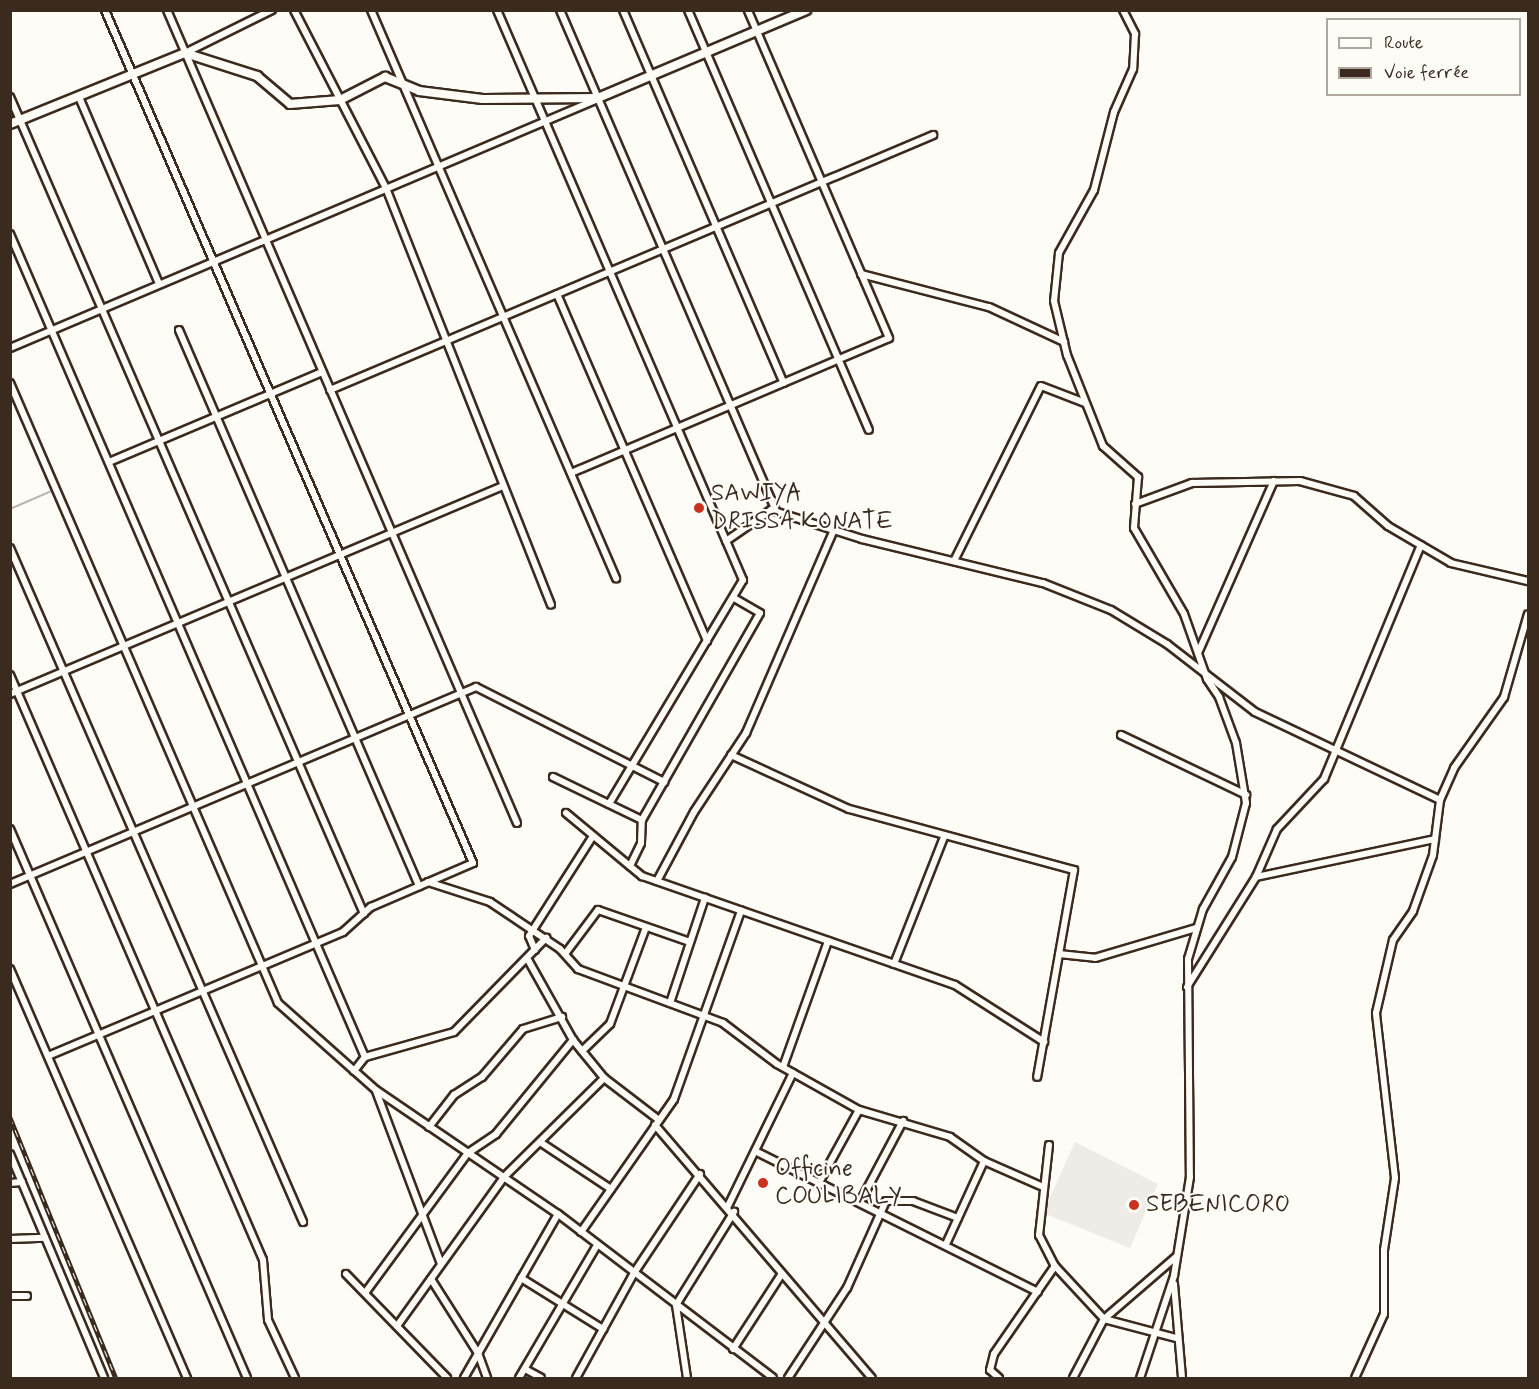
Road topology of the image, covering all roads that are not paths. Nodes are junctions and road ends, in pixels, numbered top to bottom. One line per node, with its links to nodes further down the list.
1 (105, 10): 16 (street)
2 (166, 10): 14 (street)
3 (272, 10): 14 (street)
4 (294, 10): 23 (street)
5 (371, 10): 18 (street)
6 (497, 10): 22 (street)
7 (560, 10): 21 (street)
8 (623, 10): 17 (street)
9 (688, 10): 15 (street)
10 (747, 10): 13 (street)
11 (806, 10): 13 (street)
12 (1123, 10): 46 (street)
13 (757, 32): 15 (street); 29 (street)
14 (185, 53): 16 (street); 23 (street); 34 (street)
15 (706, 53): 17 (street); 31 (street)
16 (132, 74): 20 (street); 36 (street)
17 (652, 76): 21 (street); 32 (street)
18 (404, 86): 22 (street); 23 (street); 28 (street)
19 (10, 97): 24 (street)
20 (79, 98): 24 (street); 39 (street)
21 (598, 98): 22 (street); 25 (street); 35 (street)
22 (536, 99): 25 (street)
23 (340, 100): 30 (street)
24 (21, 121): 26 (street); 41 (street)
25 (545, 121): 28 (street); 37 (street)
26 (10, 124)
27 (933, 135): 29 (street)
28 (438, 166): 30 (street); 42 (street)
29 (822, 182): 31 (street); 38 (street)
30 (386, 188): 34 (street); 45 (street)
31 (768, 205): 32 (street); 48 (street)
32 (717, 226): 35 (street); 51 (street)
33 (10, 234): 43 (street)
34 (265, 240): 36 (street); 49 (street)
35 (663, 249): 37 (street); 55 (street)
36 (213, 262): 39 (street); 53 (street)
37 (610, 272): 40 (street); 57 (street)
38 (861, 274): 46 (street); 48 (street)
39 (159, 285): 41 (street)
40 (557, 294): 42 (street); 60 (street)
41 (103, 308): 43 (street); 59 (street)
42 (503, 317): 45 (street); 62 (street)
43 (52, 330): 47 (street); 61 (street)
44 (179, 330): 56 (street)
45 (446, 341): 52 (street); 64 (street)
46 (1064, 342): 54 (street)
47 (10, 348)
48 (838, 360): 51 (street); 58 (street)
49 (322, 372): 52 (street); 53 (street)
50 (10, 383): 83 (street)
51 (784, 383): 55 (street)
52 (330, 390): 68 (street)
53 (270, 394): 56 (street); 72 (street)
54 (1085, 403): 65 (street); 73 (street)
55 (731, 405): 57 (street); 66 (street)
56 (217, 417): 59 (street); 74 (street)
57 (677, 428): 60 (street); 69 (street)
58 (868, 430)
59 (160, 441): 61 (street); 78 (street)
60 (624, 450): 62 (street); 82 (street)
61 (109, 462): 81 (street)
62 (571, 473): 75 (street)
63 (1274, 481): 65 (street); 70 (street); 84 (street)
64 (503, 486): 68 (street); 79 (street)
65 (1135, 504): 84 (street)
66 (777, 512): 67 (street); 69 (street)
67 (834, 530): 73 (street); 94 (street)
68 (392, 533): 72 (street); 89 (street)
69 (726, 541): 77 (street)
70 (1421, 545): 76 (street); 93 (street)
71 (10, 548): 85 (street)
72 (340, 555): 74 (street); 90 (street)
73 (954, 561): 87 (street)
74 (286, 578): 78 (street); 92 (street)
75 (616, 578)
76 (1528, 581)
77 (734, 598): 82 (street); 98 (street)
78 (230, 602): 81 (street); 95 (street)
79 (551, 605)
80 (1528, 614): 101 (street)
81 (178, 623): 83 (street); 99 (street)
82 (707, 641): 96 (street)
83 (124, 646): 85 (street); 103 (street)
84 (1198, 653): 87 (street)
85 (65, 671): 88 (street); 108 (street)
86 (10, 675): 88 (street)
87 (1207, 679): 93 (street); 100 (street)
88 (14, 693): 112 (street)
89 (461, 693): 90 (street); 96 (street); 106 (street)
90 (409, 715): 92 (street); 117 (street)
91 (1121, 735): 100 (street)
92 (355, 738): 95 (street); 119 (street)
93 (1335, 753): 101 (street); 115 (street)
94 (731, 755): 110 (street); 116 (street)
95 (299, 762): 99 (street); 122 (street)
96 (632, 765): 98 (street); 102 (street)
97 (553, 777): 102 (street)
98 (664, 782): 105 (street)
99 (248, 784): 103 (street); 129 (street)
100 (1246, 795): 124 (street)
101 (1440, 800): 111 (street)
102 (609, 804): 105 (street)
103 (193, 807): 108 (street); 135 (street)
104 (566, 813): 109 (street)
105 (642, 820): 113 (street)
106 (517, 823)
107 (10, 829): 114 (street)
108 (134, 832): 112 (street); 139 (street)
109 (593, 836): 113 (street); 125 (street)
110 (944, 837): 132 (street); 134 (street)
111 (1436, 839): 115 (street); 228 (street)
112 (87, 852): 114 (street); 141 (street)
113 (630, 866): 116 (street)
114 (31, 876): 118 (street); 144 (street)
115 (1256, 877): 138 (street)
116 (657, 881): 120 (street)
117 (428, 882): 119 (street); 125 (street)
118 (10, 884)
119 (419, 886): 122 (street)
120 (705, 898): 121 (street); 128 (street)
121 (741, 911): 127 (street); 142 (street)
122 (364, 914): 129 (street)
123 (646, 927): 128 (street); 131 (street); 137 (street)
124 (1196, 928): 132 (street); 138 (street)
125 (533, 929): 126 (street); 130 (street)
126 (546, 938): 130 (street); 131 (street)
127 (828, 941): 134 (street); 150 (street)
128 (690, 942): 140 (street)
129 (316, 943): 135 (street); 149 (street)
130 (535, 950): 133 (street)
131 (565, 954): 137 (street)
132 (1059, 954): 146 (street)
133 (527, 958): 143 (street); 149 (street)
134 (894, 964): 146 (street)
135 (262, 966): 139 (street); 151 (street)
136 (10, 969): 148 (street)
137 (624, 986): 140 (street); 147 (street)
138 (1185, 990): 186 (street)
139 (203, 991): 141 (street); 180 (street)
140 (670, 1003): 142 (street)
141 (155, 1011): 144 (street); 213 (street)
142 (703, 1016): 150 (street); 158 (street)
143 (562, 1017): 145 (street); 159 (street)
144 (99, 1035): 148 (street); 212 (street)
145 (573, 1040): 147 (street); 163 (street)
146 (1044, 1042): 153 (street)
147 (582, 1051): 154 (street)
148 (48, 1056): 211 (street)
149 (365, 1057): 151 (street)
150 (783, 1067): 152 (street)
151 (354, 1071): 155 (street)
152 (793, 1073): 156 (street); 162 (street)
153 (1037, 1077)
154 (604, 1078): 158 (street); 160 (street)
155 (376, 1090): 159 (street); 178 (street)
156 (859, 1110): 157 (street); 168 (street)
157 (903, 1121): 165 (street); 173 (street)
158 (657, 1122): 166 (street); 172 (street)
159 (429, 1127): 163 (street)
160 (540, 1142): 167 (street); 172 (street)
161 (1049, 1145): 171 (street)
162 (755, 1151): 168 (street); 174 (street)
163 (468, 1153): 167 (street); 178 (street)
164 (10, 1154): 169 (street)
165 (984, 1161): 171 (street); 179 (street)
166 (700, 1174): 174 (street); 189 (street)
167 (504, 1178): 177 (street); 187 (street)
168 (821, 1179): 173 (street)
169 (22, 1182): 170 (street); 182 (street)
170 (10, 1183)
171 (1043, 1187): 188 (street)
172 (611, 1189): 181 (street)
173 (860, 1202): 176 (street)
174 (728, 1206): 175 (street)
175 (734, 1212): 191 (street); 200 (street)
176 (878, 1213): 179 (street); 184 (street); 202 (street)
177 (558, 1214): 181 (street); 193 (street)
178 (423, 1215): 187 (street); 196 (street)
179 (958, 1218): 184 (street)
180 (303, 1222)
181 (581, 1232): 185 (street)
182 (45, 1238): 183 (street); 210 (street)
183 (10, 1239)
184 (947, 1242): 195 (street)
185 (597, 1245): 189 (street); 199 (street)
186 (1177, 1256): 192 (street); 201 (street)
187 (441, 1264): 194 (street)
188 (1055, 1266): 195 (street); 201 (street)
189 (634, 1273): 200 (street); 204 (street)
190 (346, 1274): 196 (street)
191 (781, 1275): 202 (street); 207 (street)
192 (1174, 1276): 205 (street); 206 (street)
193 (521, 1278): 199 (street); 208 (street)
194 (431, 1279): 203 (street); 208 (street)
195 (1038, 1292): 224 (street)
196 (365, 1293): 203 (street)
197 (10, 1296): 198 (street)
198 (27, 1296)
199 (563, 1304): 204 (street); 209 (street)
200 (676, 1305): 207 (street); 220 (street)
201 (1104, 1319): 205 (street); 225 (street)
202 (825, 1321): 222 (street); 223 (street)
203 (397, 1326): 214 (street)
204 (603, 1329): 219 (street)
205 (1156, 1333): 206 (street); 226 (street)
206 (1176, 1338): 227 (street)
207 (733, 1349): 221 (street)
208 (478, 1353): 215 (street); 216 (street)
209 (525, 1369): 217 (street); 218 (street)
210 (104, 1378)
211 (187, 1378)
212 (248, 1378)
213 (295, 1378)
214 (447, 1378)
215 (464, 1378)
216 (487, 1378)
217 (519, 1378)
218 (541, 1378)
219 (576, 1378)
220 (687, 1378)
221 (772, 1378)
222 (788, 1378)
223 (872, 1378)
224 (999, 1378)
225 (1074, 1378)
226 (1140, 1378)
227 (1182, 1378)
228 (1355, 1378)

